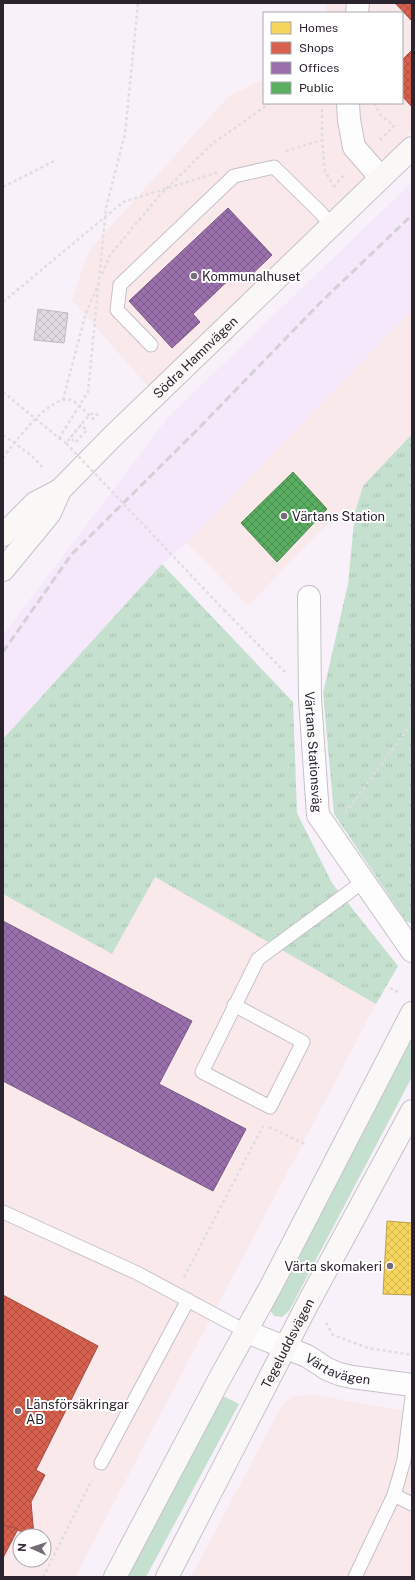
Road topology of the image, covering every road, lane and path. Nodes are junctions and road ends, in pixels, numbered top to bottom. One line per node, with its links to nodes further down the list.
1 (138, 3): 17 (path, bridge)
2 (324, 104): 11 (path)
3 (348, 104): 9 (street)
4 (375, 104): 5 (path)
5 (394, 126)
6 (412, 148): 9 (main road, Södra Hamnvägen)
7 (54, 160): 10 (path)
8 (219, 172): 13 (path, bridge)
9 (381, 178): 12 (main road, Södra Hamnvägen)
10 (3, 187)
11 (334, 187)
12 (332, 226): 14 (lane); 22 (main road, Södra Hamnvägen)
13 (3, 302)
14 (151, 345)
15 (3, 392): 17 (path, bridge)
16 (3, 434): 18 (path)
17 (59, 438): 19 (path, bridge)
18 (14, 442): 19 (path, bridge); 20 (path); 21 (path)
19 (66, 443): 26 (path, bridge)
20 (3, 458)
21 (44, 469)
22 (60, 490): 23 (main road, Södra Hamnvägen); 24 (main road, Södra Hamnvägen)
23 (3, 535)
24 (3, 570)
25 (309, 597): 26 (street, Värtans Stationsväg)
26 (310, 699): 28 (street, Värtans Stationsväg)
27 (412, 723): 28 (path)
28 (330, 832): 29 (street, Värtans Stationsväg)
29 (364, 881): 30 (street, Värtans Stationsväg); 31 (lane)
30 (412, 950)
31 (234, 1005): 31 (lane)
32 (412, 1013): 39 (main road)
33 (412, 1112): 40 (main road, Tegeluddsvägen)
34 (307, 1145): 36 (path)
35 (3, 1212): 36 (lane)
36 (175, 1294): 37 (lane)
37 (188, 1300): 39 (lane); 44 (lane)
38 (325, 1321): 41 (path)
39 (247, 1332): 40 (street, Värtavägen); 48 (main road)
40 (285, 1348): 42 (street, Värtavägen); 49 (main road, Tegeluddsvägen)
41 (412, 1355)
42 (412, 1385)
43 (412, 1397): 45 (lane)
44 (100, 1463): 47 (path)
45 (394, 1495): 46 (lane); 50 (lane)
46 (412, 1504)
47 (43, 1577)
48 (116, 1577)
49 (167, 1577)
50 (354, 1577)

